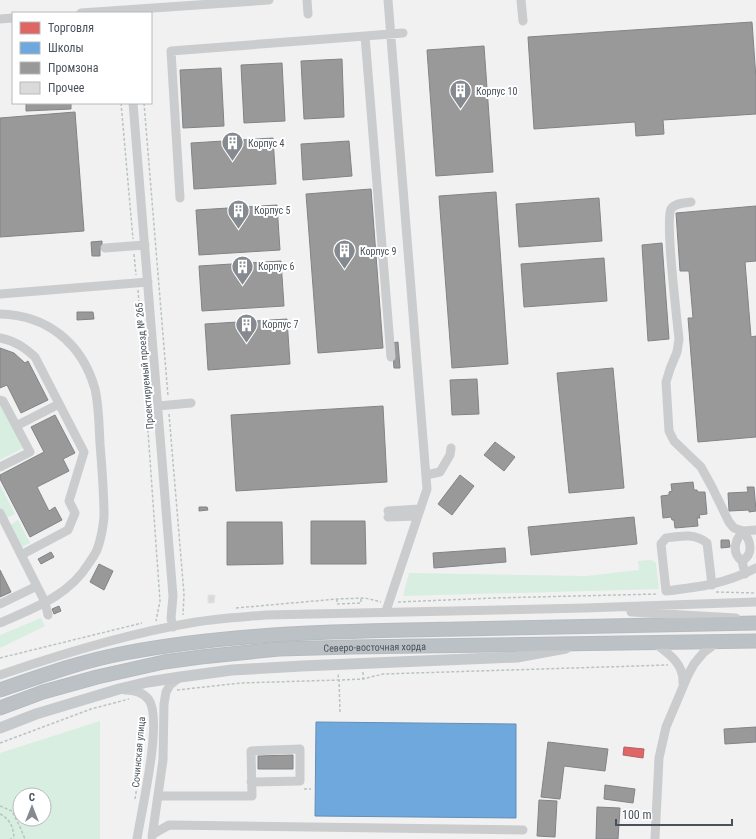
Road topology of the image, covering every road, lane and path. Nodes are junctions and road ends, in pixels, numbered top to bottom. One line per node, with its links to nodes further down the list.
1 (269, 0): 5 (street)
2 (307, 0): 7 (street)
3 (388, 0): 12 (street)
4 (521, 0): 10 (street)
5 (126, 11): 6 (street)
6 (104, 12)
7 (308, 14)
8 (12, 18): 9 (street)
9 (0, 19)
10 (523, 20)
11 (403, 33): 12 (street)
12 (391, 34): 13 (street); 37 (street)
13 (365, 36): 17 (street); 28 (street)
14 (121, 104): 20 (path)
15 (133, 104): 19 (street, Проектируемый проезд № 265)
16 (144, 104): 32 (path)
17 (180, 198)
18 (691, 202): 42 (street)
19 (145, 245): 20 (street); 23 (street, Проектируемый проезд № 265)
20 (134, 246): 21 (street); 22 (path)
21 (105, 248)
22 (136, 277)
23 (148, 282): 25 (street); 33 (street, Проектируемый проезд № 265)
24 (138, 291): 64 (path)
25 (0, 294)
26 (0, 314): 53 (street)
27 (0, 338): 31 (street)
28 (391, 357)
29 (0, 400): 34 (street)
30 (191, 403): 32 (street)
31 (59, 404): 34 (street); 43 (street)
32 (168, 405): 33 (street); 62 (path)
33 (158, 406): 68 (street, Проектируемый проезд № 265)
34 (16, 426): 36 (street)
35 (450, 448): 37 (street)
36 (0, 468)
37 (426, 475): 38 (street)
38 (419, 512): 40 (street); 60 (street)
39 (0, 513): 43 (street)
40 (388, 514)
41 (756, 530): 42 (street)
42 (743, 532): 44 (street); 44 (street)
43 (21, 555): 47 (street)
44 (742, 561): 46 (street)
45 (756, 568): 46 (street)
46 (745, 574): 48 (street)
47 (37, 586): 53 (street); 58 (street)
48 (714, 589): 49 (street); 49 (street); 50 (path)
49 (663, 593): 55 (path)
50 (756, 593)
51 (361, 598): 52 (path); 52 (path); 54 (path)
52 (336, 599): 57 (path)
53 (45, 602): 61 (street); 65 (street)
54 (382, 602)
55 (396, 602)
56 (756, 602): 59 (street)
57 (299, 603)
58 (0, 604)
59 (585, 608): 60 (street); 63 (street)
60 (386, 611): 68 (street)
61 (48, 615)
62 (183, 616)
63 (756, 619)
64 (150, 622)
65 (0, 623)
66 (144, 623): 73 (path)
67 (756, 624): 83 (highway, Северо-восточная хорда)
68 (173, 627): 77 (street)
69 (720, 641): 70 (highway, Северо-восточная хорда); 71 (highway, Северо-восточная хорда); 81 (street)
70 (756, 641)
71 (653, 642): 72 (highway, Северо-восточная хорда); 81 (street)
72 (588, 644): 78 (main road); 86 (highway, Северо-восточная хорда)
73 (0, 658)
74 (670, 665): 79 (path)
75 (357, 672): 79 (path)
76 (338, 673): 80 (path)
77 (0, 675)
78 (180, 677): 82 (main road); 92 (street)
79 (363, 679): 80 (path)
80 (339, 680): 84 (path); 87 (path)
81 (683, 686): 103 (street)
82 (119, 689): 88 (main road); 102 (street, Сочинская улица)
83 (0, 690)
84 (175, 691)
85 (132, 698): 89 (path)
86 (0, 708)
87 (340, 712)
88 (0, 728)
89 (0, 743)
90 (143, 752): 93 (path)
91 (252, 782): 91 (street); 92 (street)
92 (158, 796): 95 (street)
93 (134, 802)
94 (0, 806): 101 (path)
95 (156, 812): 97 (street); 99 (street)
96 (0, 814): 100 (path)
97 (169, 825): 98 (street); 99 (street)
98 (523, 830)
99 (152, 836)
100 (12, 839)
101 (25, 839)
102 (137, 839)
103 (655, 839)

